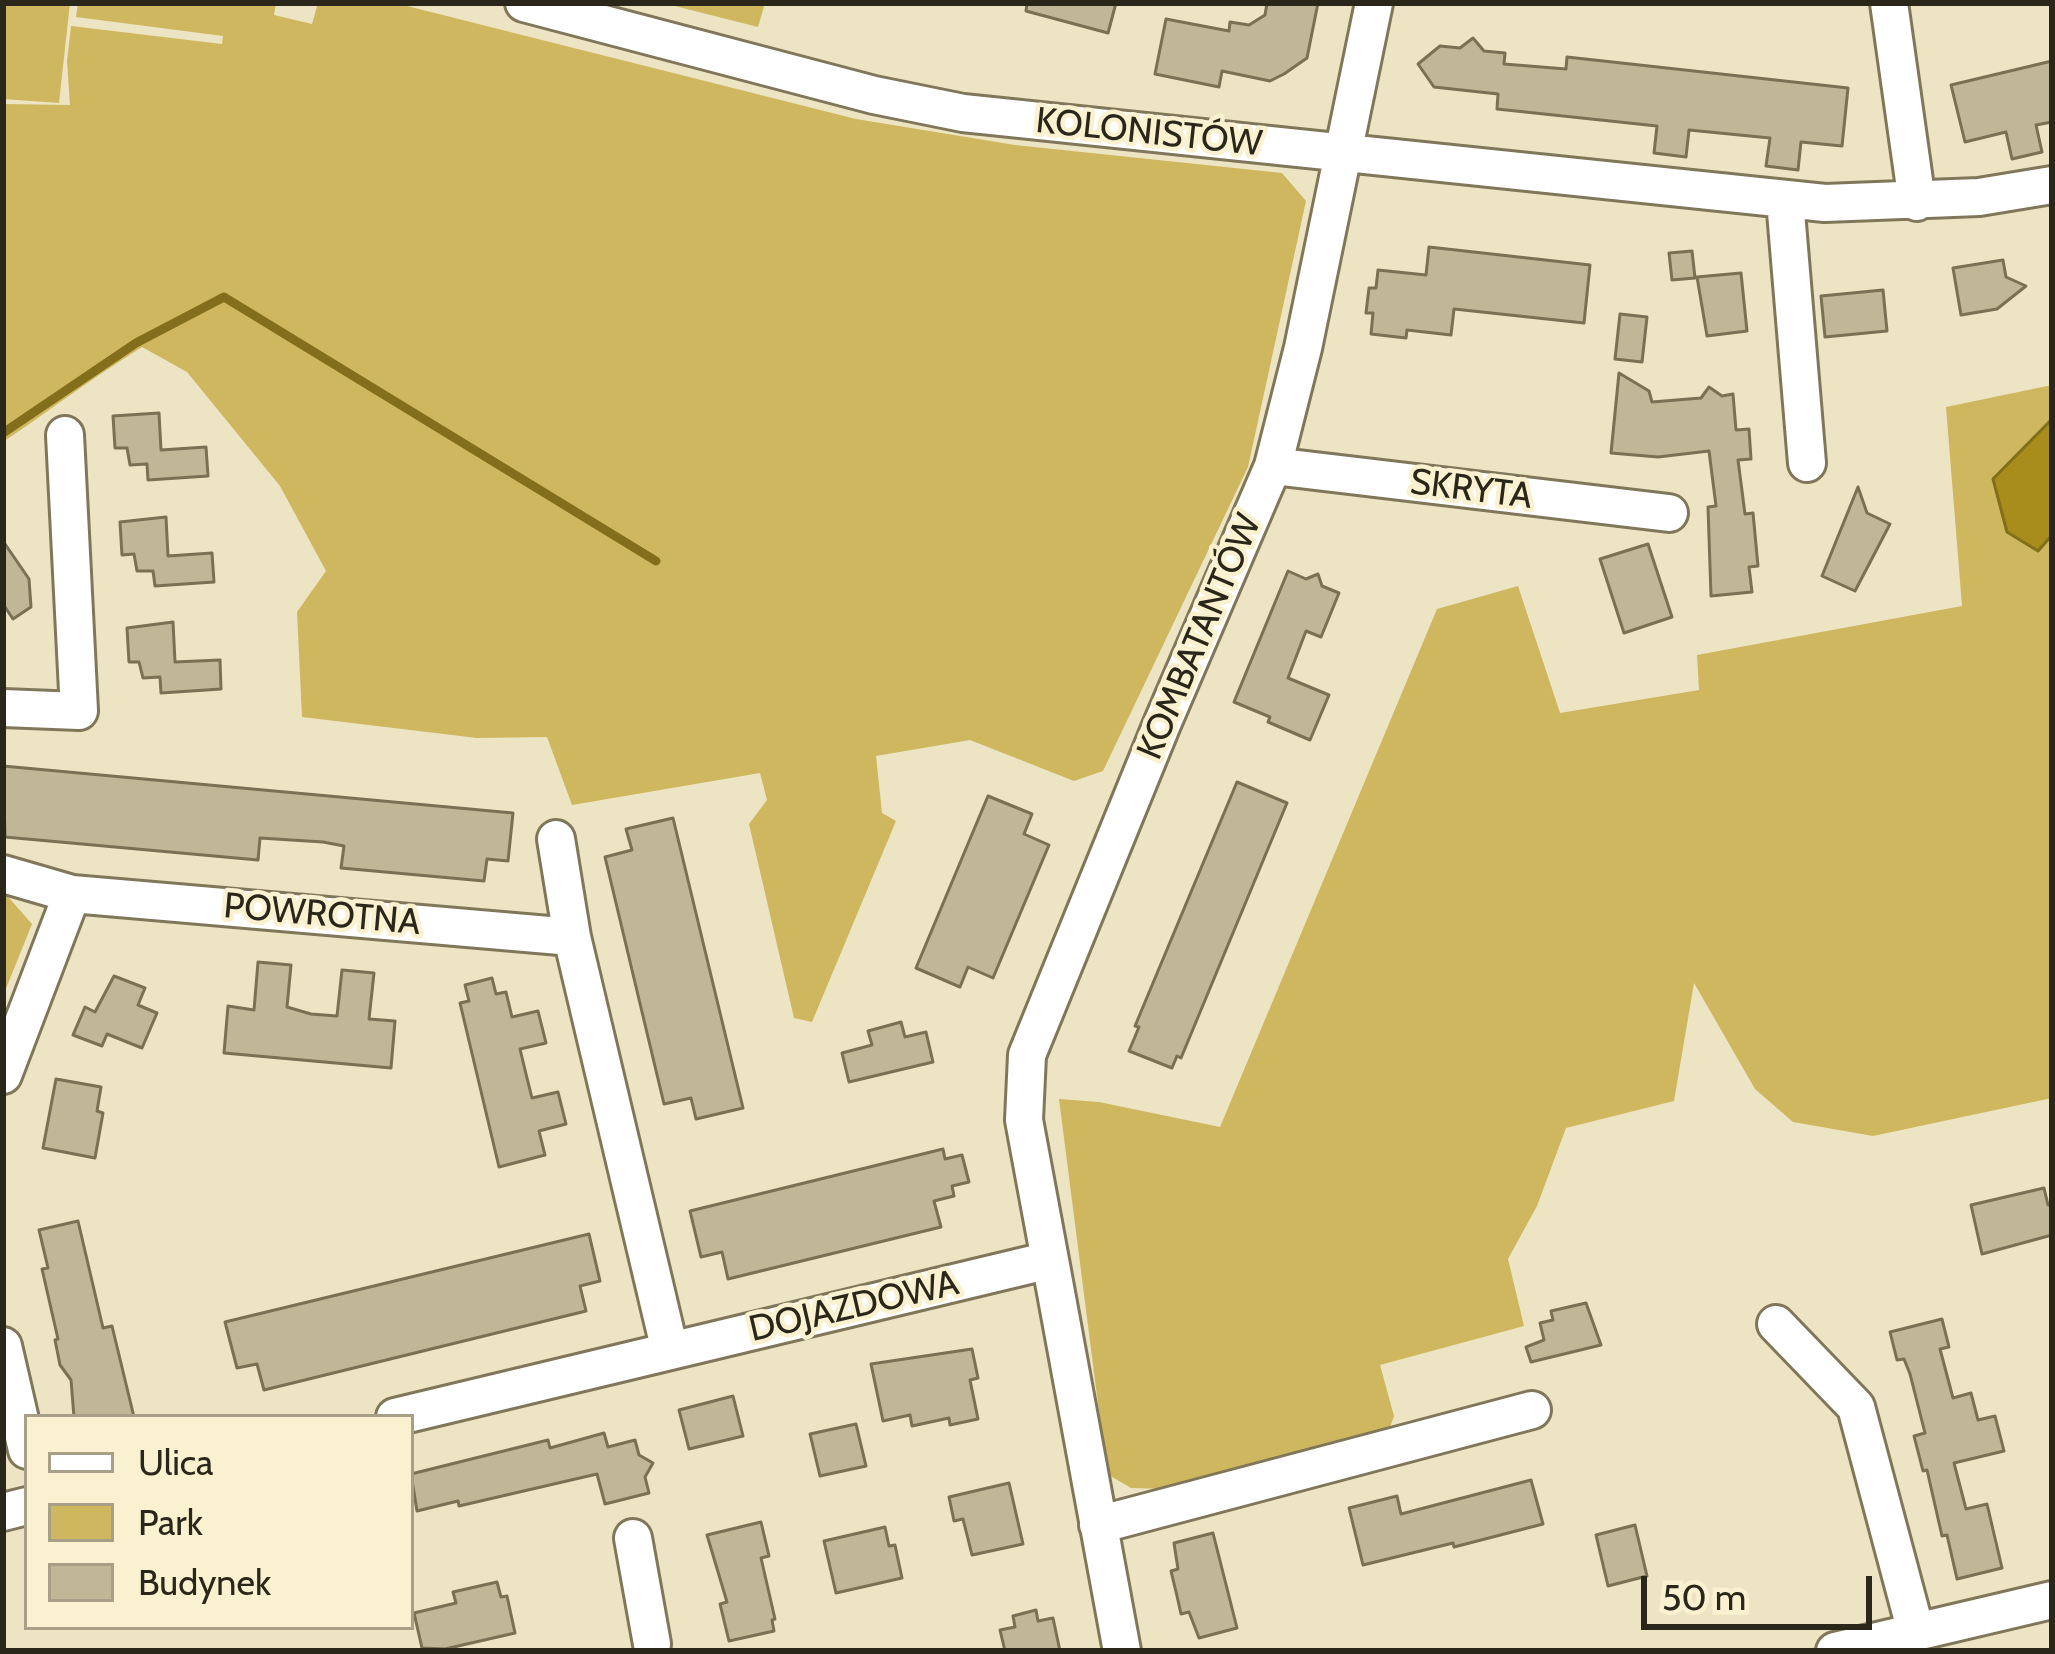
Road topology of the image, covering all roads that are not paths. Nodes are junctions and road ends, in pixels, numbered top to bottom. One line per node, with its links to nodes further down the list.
1 (524, 3): 4 (street, KOLONISTÓW)
2 (1374, 3): 4 (street, KOMBATANTÓW)
3 (1889, 3): 7 (street)
4 (1344, 154): 6 (street, KOLONISTÓW); 10 (street, KOMBATANTÓW)
5 (2052, 184): 7 (street, KOLONISTÓW)
6 (1785, 200): 7 (street, KOLONISTÓW); 9 (street)
7 (1917, 202)
8 (65, 435): 12 (street)
9 (1807, 463)
10 (1273, 466): 11 (street, SKRYTA); 18 (street, KOMBATANTÓW)
11 (1669, 513)
12 (3, 708)
13 (556, 839): 16 (street)
14 (3, 874): 15 (street, POWROTNA)
15 (72, 894): 16 (street, POWROTNA); 17 (street)
16 (572, 937): 21 (street)
17 (3, 1075)
18 (1050, 1260): 21 (street, DOJAZDOWA); 25 (street)
19 (1776, 1324): 28 (street)
20 (3, 1346): 24 (street)
21 (670, 1351): 23 (street, DOJAZDOWA)
22 (1532, 1410): 25 (street)
23 (408, 1414)
24 (24, 1437)
25 (1098, 1525): 30 (street)
26 (633, 1538): 29 (street)
27 (2052, 1600): 28 (street)
28 (1916, 1632): 31 (street)
29 (643, 1649)
30 (1122, 1651)
31 (1835, 1651)

